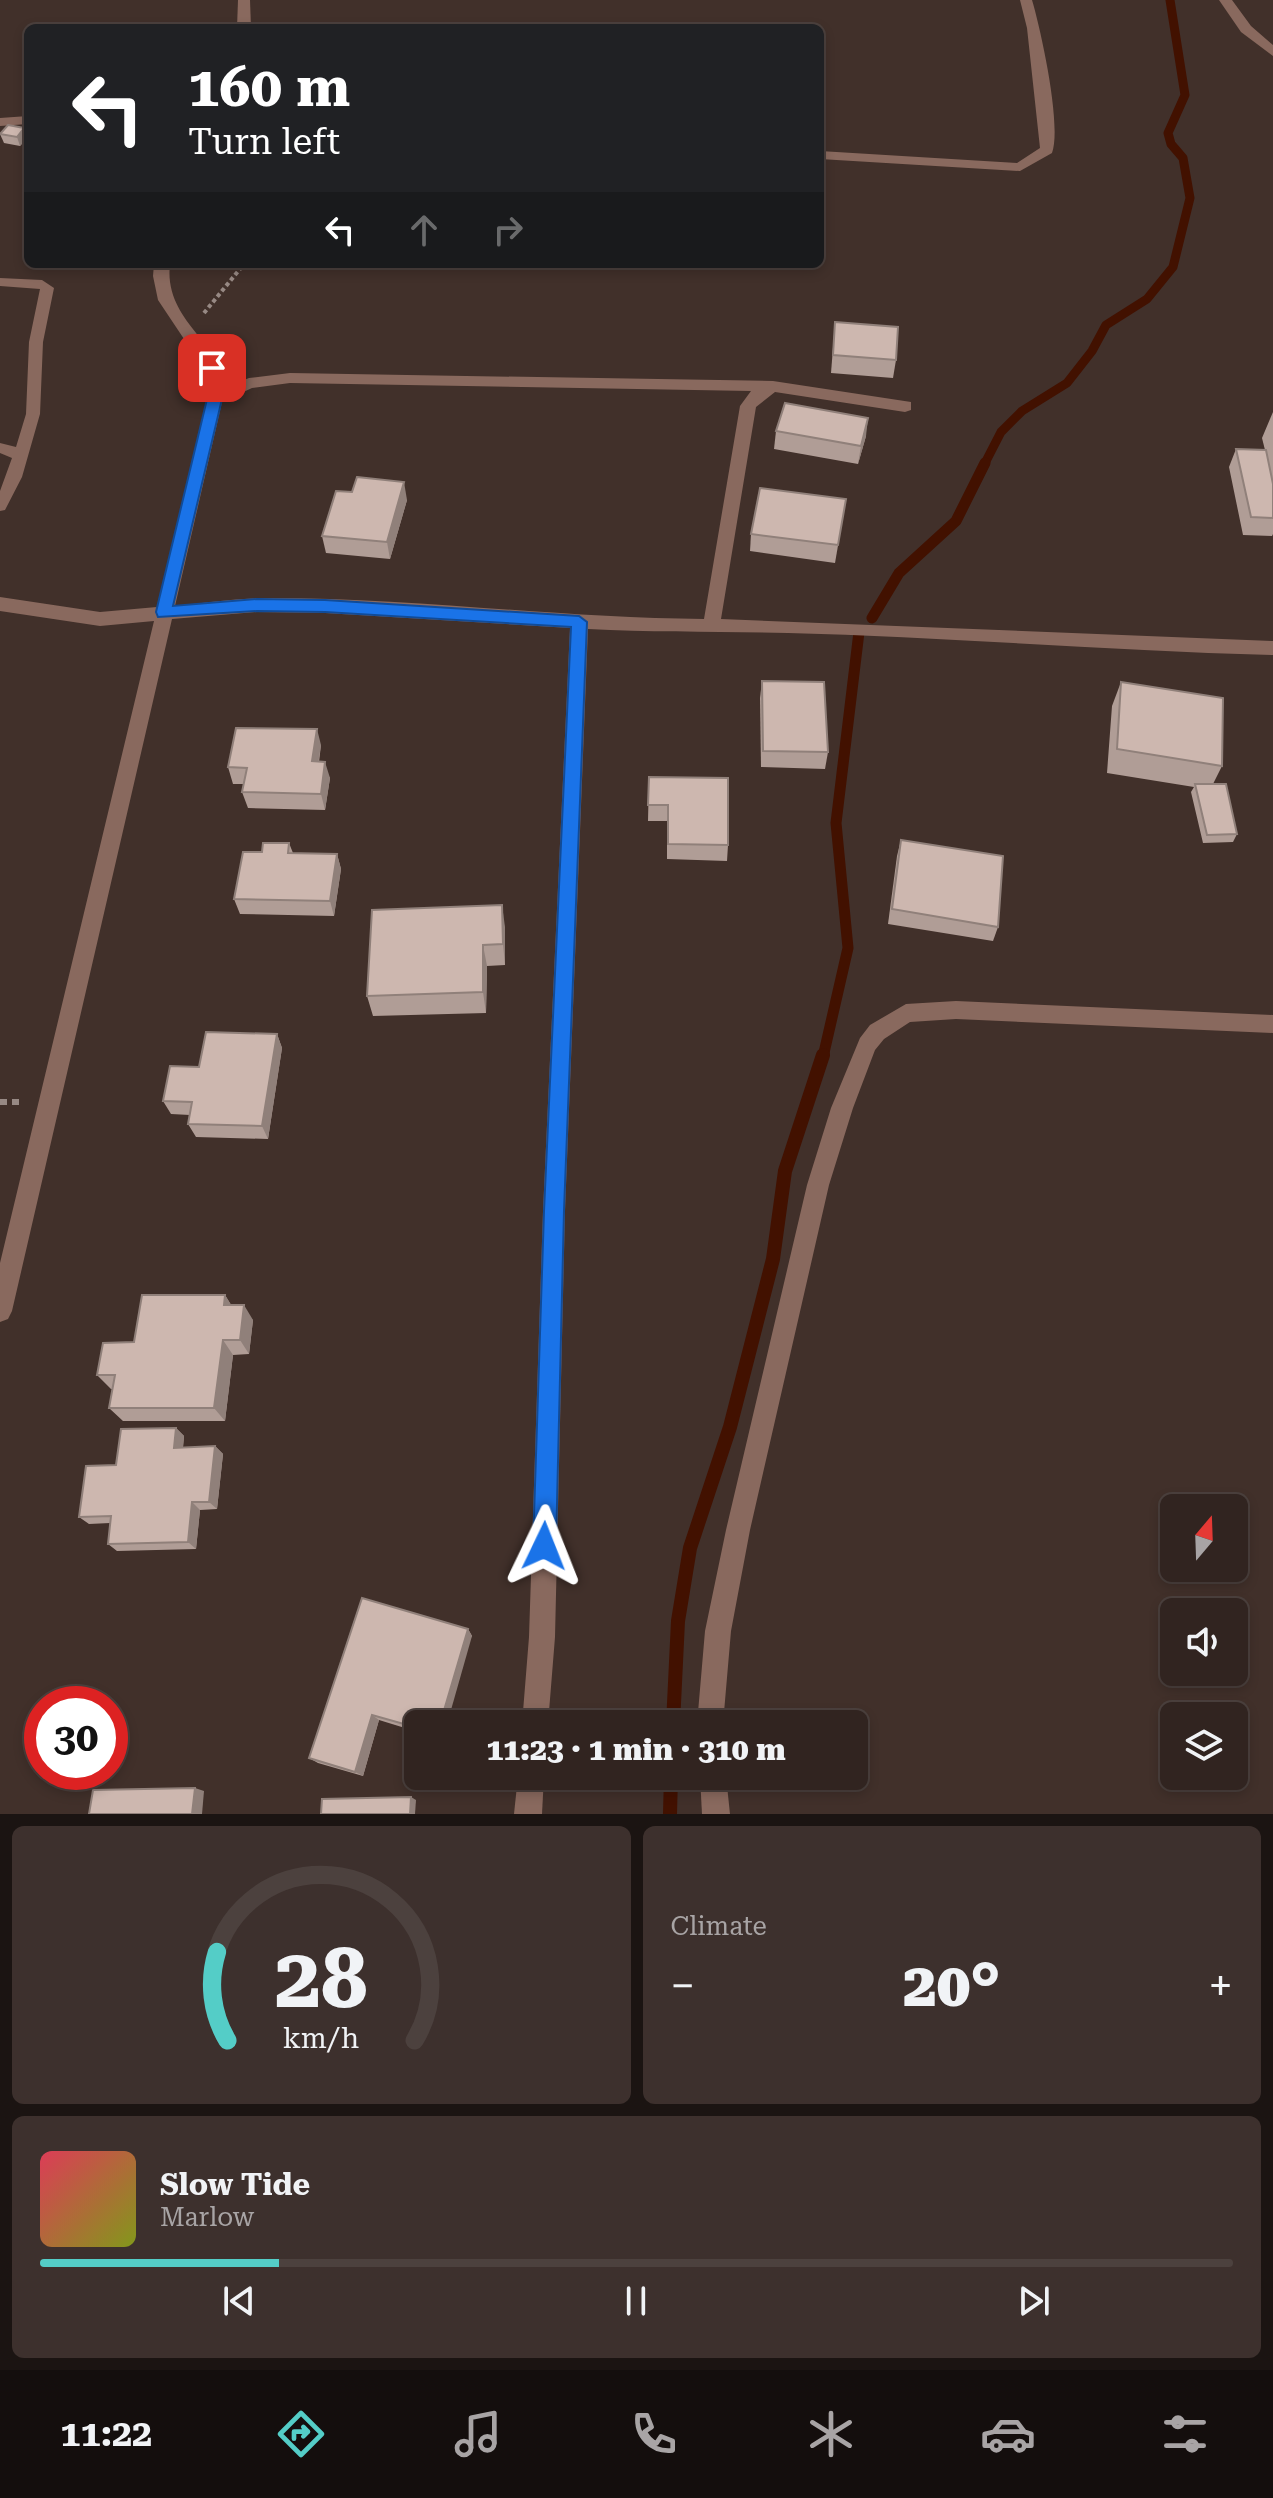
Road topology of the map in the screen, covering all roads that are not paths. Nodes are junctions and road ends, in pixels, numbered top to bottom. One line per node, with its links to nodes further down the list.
1 (244, 0): 4 (street)
2 (1026, 0): 8 (street)
3 (1225, 0): 5 (street)
4 (244, 24)
5 (1273, 52)
6 (24, 120): 7 (lane)
7 (0, 122)
8 (824, 155)
9 (161, 268): 12 (street)
10 (0, 282): 15 (lane)
11 (773, 386): 12 (street); 13 (street); 20 (street)
12 (215, 399): 18 (street)
13 (905, 406)
14 (0, 448): 15 (lane)
15 (20, 460): 16 (lane)
16 (0, 506)
17 (0, 604): 18 (street)
18 (164, 612): 19 (street); 23 (street)
19 (579, 622): 20 (street); 24 (street)
20 (711, 627): 21 (street)
21 (1273, 648)
22 (1273, 1024): 25 (street)
23 (0, 1311)
24 (536, 1710)
25 (711, 1710)
26 (530, 1790): 28 (street)
27 (714, 1790): 29 (street)
28 (528, 1814)
29 (716, 1814)

